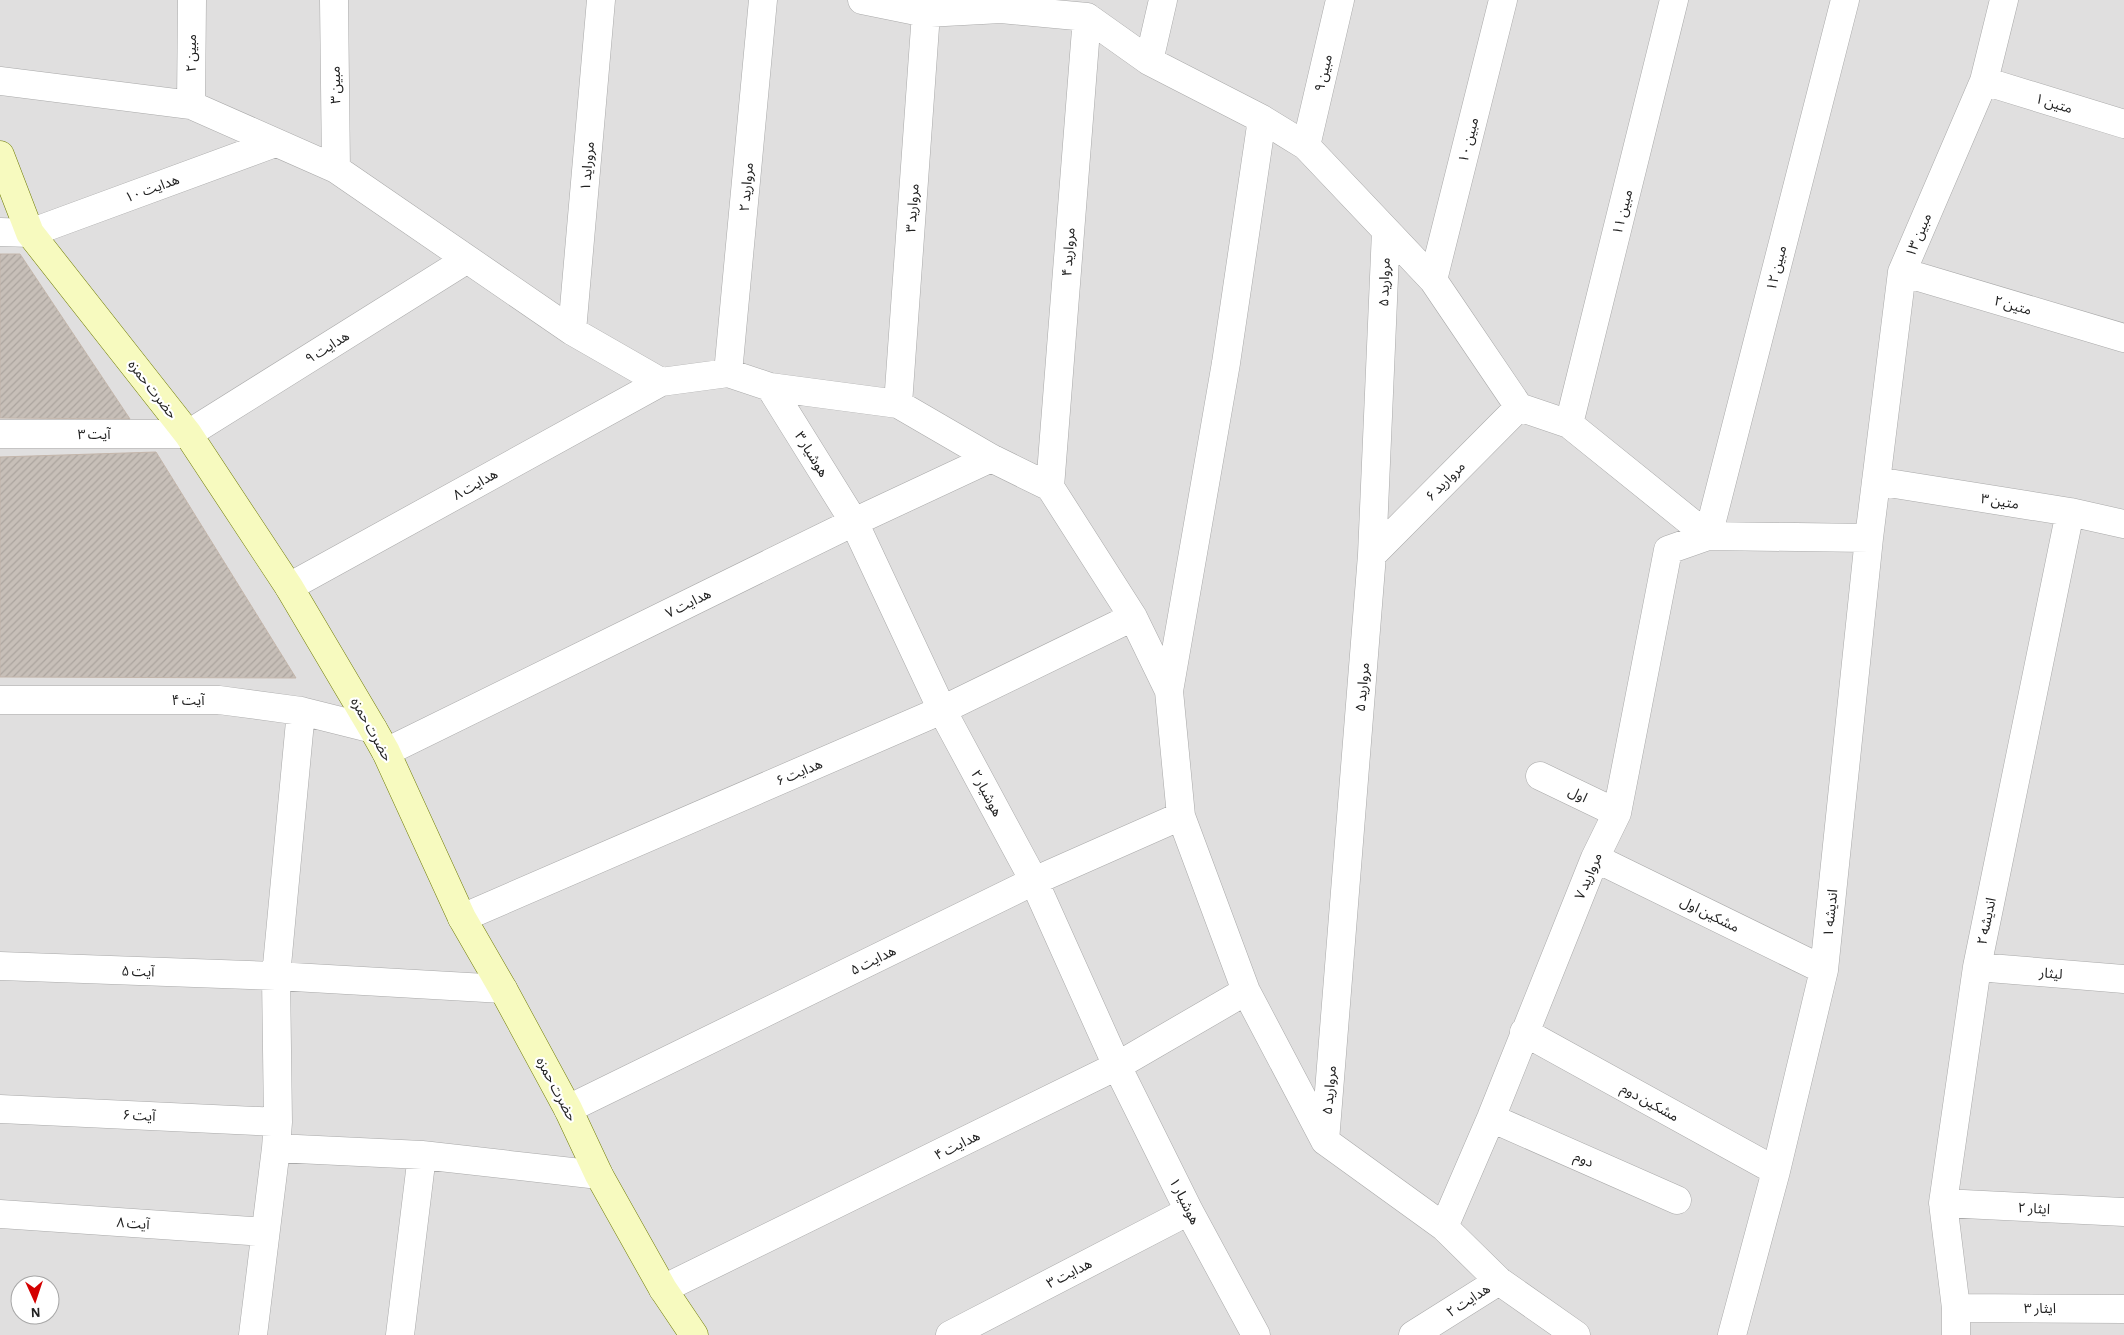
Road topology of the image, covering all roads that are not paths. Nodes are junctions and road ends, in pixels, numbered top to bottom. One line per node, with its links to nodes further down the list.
1 (192, 0): 18 (street, مبین ۲)
2 (334, 0): 24 (street, مبین ۳)
3 (601, 0): 31 (street, مروراید ۱)
4 (764, 0): 33 (street, مروارید ۲)
5 (862, 0): 13 (street)
6 (1163, 0): 15 (street)
7 (1340, 0): 22 (street, مبین ۹)
8 (1503, 0): 30 (street, مبین ۱۰)
9 (1674, 0): 38 (street, مبین ۱۱)
10 (1845, 0): 47 (street, مبین ۱۲)
11 (2004, 0): 17 (street, مبین ۱۳)
12 (1002, 5): 13 (street); 14 (street)
13 (926, 13): 36 (street, مروارید ۳)
14 (1086, 17): 15 (street); 43 (street, مروارید ۴)
15 (1149, 62): 19 (street)
16 (0, 81): 18 (street)
17 (1984, 81): 20 (street, متین ۱); 29 (street, مبین ۱۳)
18 (191, 105): 21 (street)
19 (1262, 120): 22 (street); 52 (street)
20 (2124, 124)
21 (275, 143): 24 (street); 27 (street, هدایت ۱۰)
22 (1306, 146): 25 (street)
23 (0, 155): 27 (main road, حضرت حمزه)
24 (336, 169): 28 (street)
25 (1386, 231): 30 (street); 49 (street, مروارید ۵)
26 (0, 232): 27 (street)
27 (30, 233): 40 (main road, حضرت حمزه)
28 (466, 260): 31 (street); 40 (street, هدایت ۹)
29 (1902, 272): 32 (street, متین ۲); 42 (street, مبین ۱۳)
30 (1432, 280): 37 (street)
31 (572, 331): 34 (street)
32 (2124, 338)
33 (728, 373): 34 (street); 35 (street)
34 (661, 382): 50 (street, هدایت ۸)
35 (770, 387): 36 (street); 45 (street, هوشیار ۳)
36 (898, 404): 41 (street)
37 (1519, 407): 38 (street); 49 (street, مروارید ۶)
38 (1569, 424): 47 (street)
39 (0, 434): 40 (street, آیت ۳)
40 (188, 434): 50 (main road, حضرت حمزه)
41 (991, 458): 43 (street); 45 (street, هدایت ۷)
42 (1876, 481): 44 (street, متین ۳); 48 (street, اندیشه ۱)
43 (1050, 487): 51 (street)
44 (2070, 512): 46 (street, متین ۳); 64 (street, اندیشه ۲)
45 (854, 522): 54 (street, هوشیار ۲); 56 (street, هدایت ۷)
46 (2124, 524)
47 (1708, 536): 48 (street); 58 (street, مروارید ۷)
48 (1869, 538): 65 (street, اندیشه ۱)
49 (1372, 555): 76 (street, مروارید ۵)
50 (289, 587): 56 (main road, حضرت حمزه)
51 (1132, 616): 52 (street); 54 (street, هدایت ۶)
52 (1169, 691): 59 (street)
53 (0, 700): 55 (street, آیت ۴)
54 (942, 710): 61 (street, هوشیار ۲); 62 (street, هدایت ۶)
55 (301, 711): 56 (street, آیت ۴); 66 (street)
56 (379, 740): 62 (main road, حضرت حمزه)
57 (1540, 776): 58 (street, اول)
58 (1617, 813): 60 (street, مروارید ۷)
59 (1181, 816): 61 (street, هدایت ۵); 69 (street)
60 (1596, 858): 65 (street, مشکین اول); 70 (street, مروارید ۷)
61 (1034, 881): 71 (street, هوشیار ۲); 73 (street, هدایت ۵)
62 (462, 918): 68 (main road, حضرت حمزه)
63 (0, 966): 66 (street, آیت ۵)
64 (1977, 967): 67 (street, لیثار); 81 (street, اندیشه ۲)
65 (1824, 970): 78 (street, اندیشه ۱)
66 (276, 976): 68 (street, آیت ۵); 75 (street)
67 (2124, 979)
68 (503, 989): 73 (main road, حضرت حمزه)
69 (1246, 990): 71 (street, هدایت ۴); 76 (street)
70 (1524, 1032): 74 (street, مروارید ۷); 78 (street, مشکین دوم)
71 (1118, 1066): 82 (street, هوشیار ۱); 88 (street, هدایت ۴)
72 (0, 1109): 75 (street, آیت ۶)
73 (568, 1109): 79 (main road, حضرت حمزه)
74 (1490, 1118): 80 (street, دوم); 85 (street, مروارید ۷)
75 (277, 1135): 77 (street, آیت ۶); 86 (street)
76 (1325, 1142): 85 (street)
77 (422, 1155): 79 (street, آیت ۶); 92 (street)
78 (1776, 1171): 98 (street, اندیشه ۱)
79 (599, 1176): 88 (main road, حضرت حمزه)
80 (1677, 1200)
81 (1943, 1203): 83 (street, ایثار ۲); 89 (street, اندیشه ۲)
82 (1189, 1211): 94 (street, هدایت ۳); 95 (street, هوشیار ۱)
83 (2124, 1212)
84 (0, 1214): 86 (street, آیت ۸)
85 (1444, 1227): 87 (street)
86 (265, 1232): 91 (street)
87 (1499, 1280): 96 (street, هدایت ۲); 97 (street)
88 (663, 1290): 93 (main road, حضرت حمزه)
89 (1956, 1308): 90 (street, ایثار ۳); 99 (street, اندیشه ۲)
90 (2124, 1309)
91 (253, 1335)
92 (400, 1335)
93 (694, 1335)
94 (950, 1335)
95 (1256, 1335)
96 (1413, 1335)
97 (1576, 1335)
98 (1732, 1335)
99 (1956, 1335)

